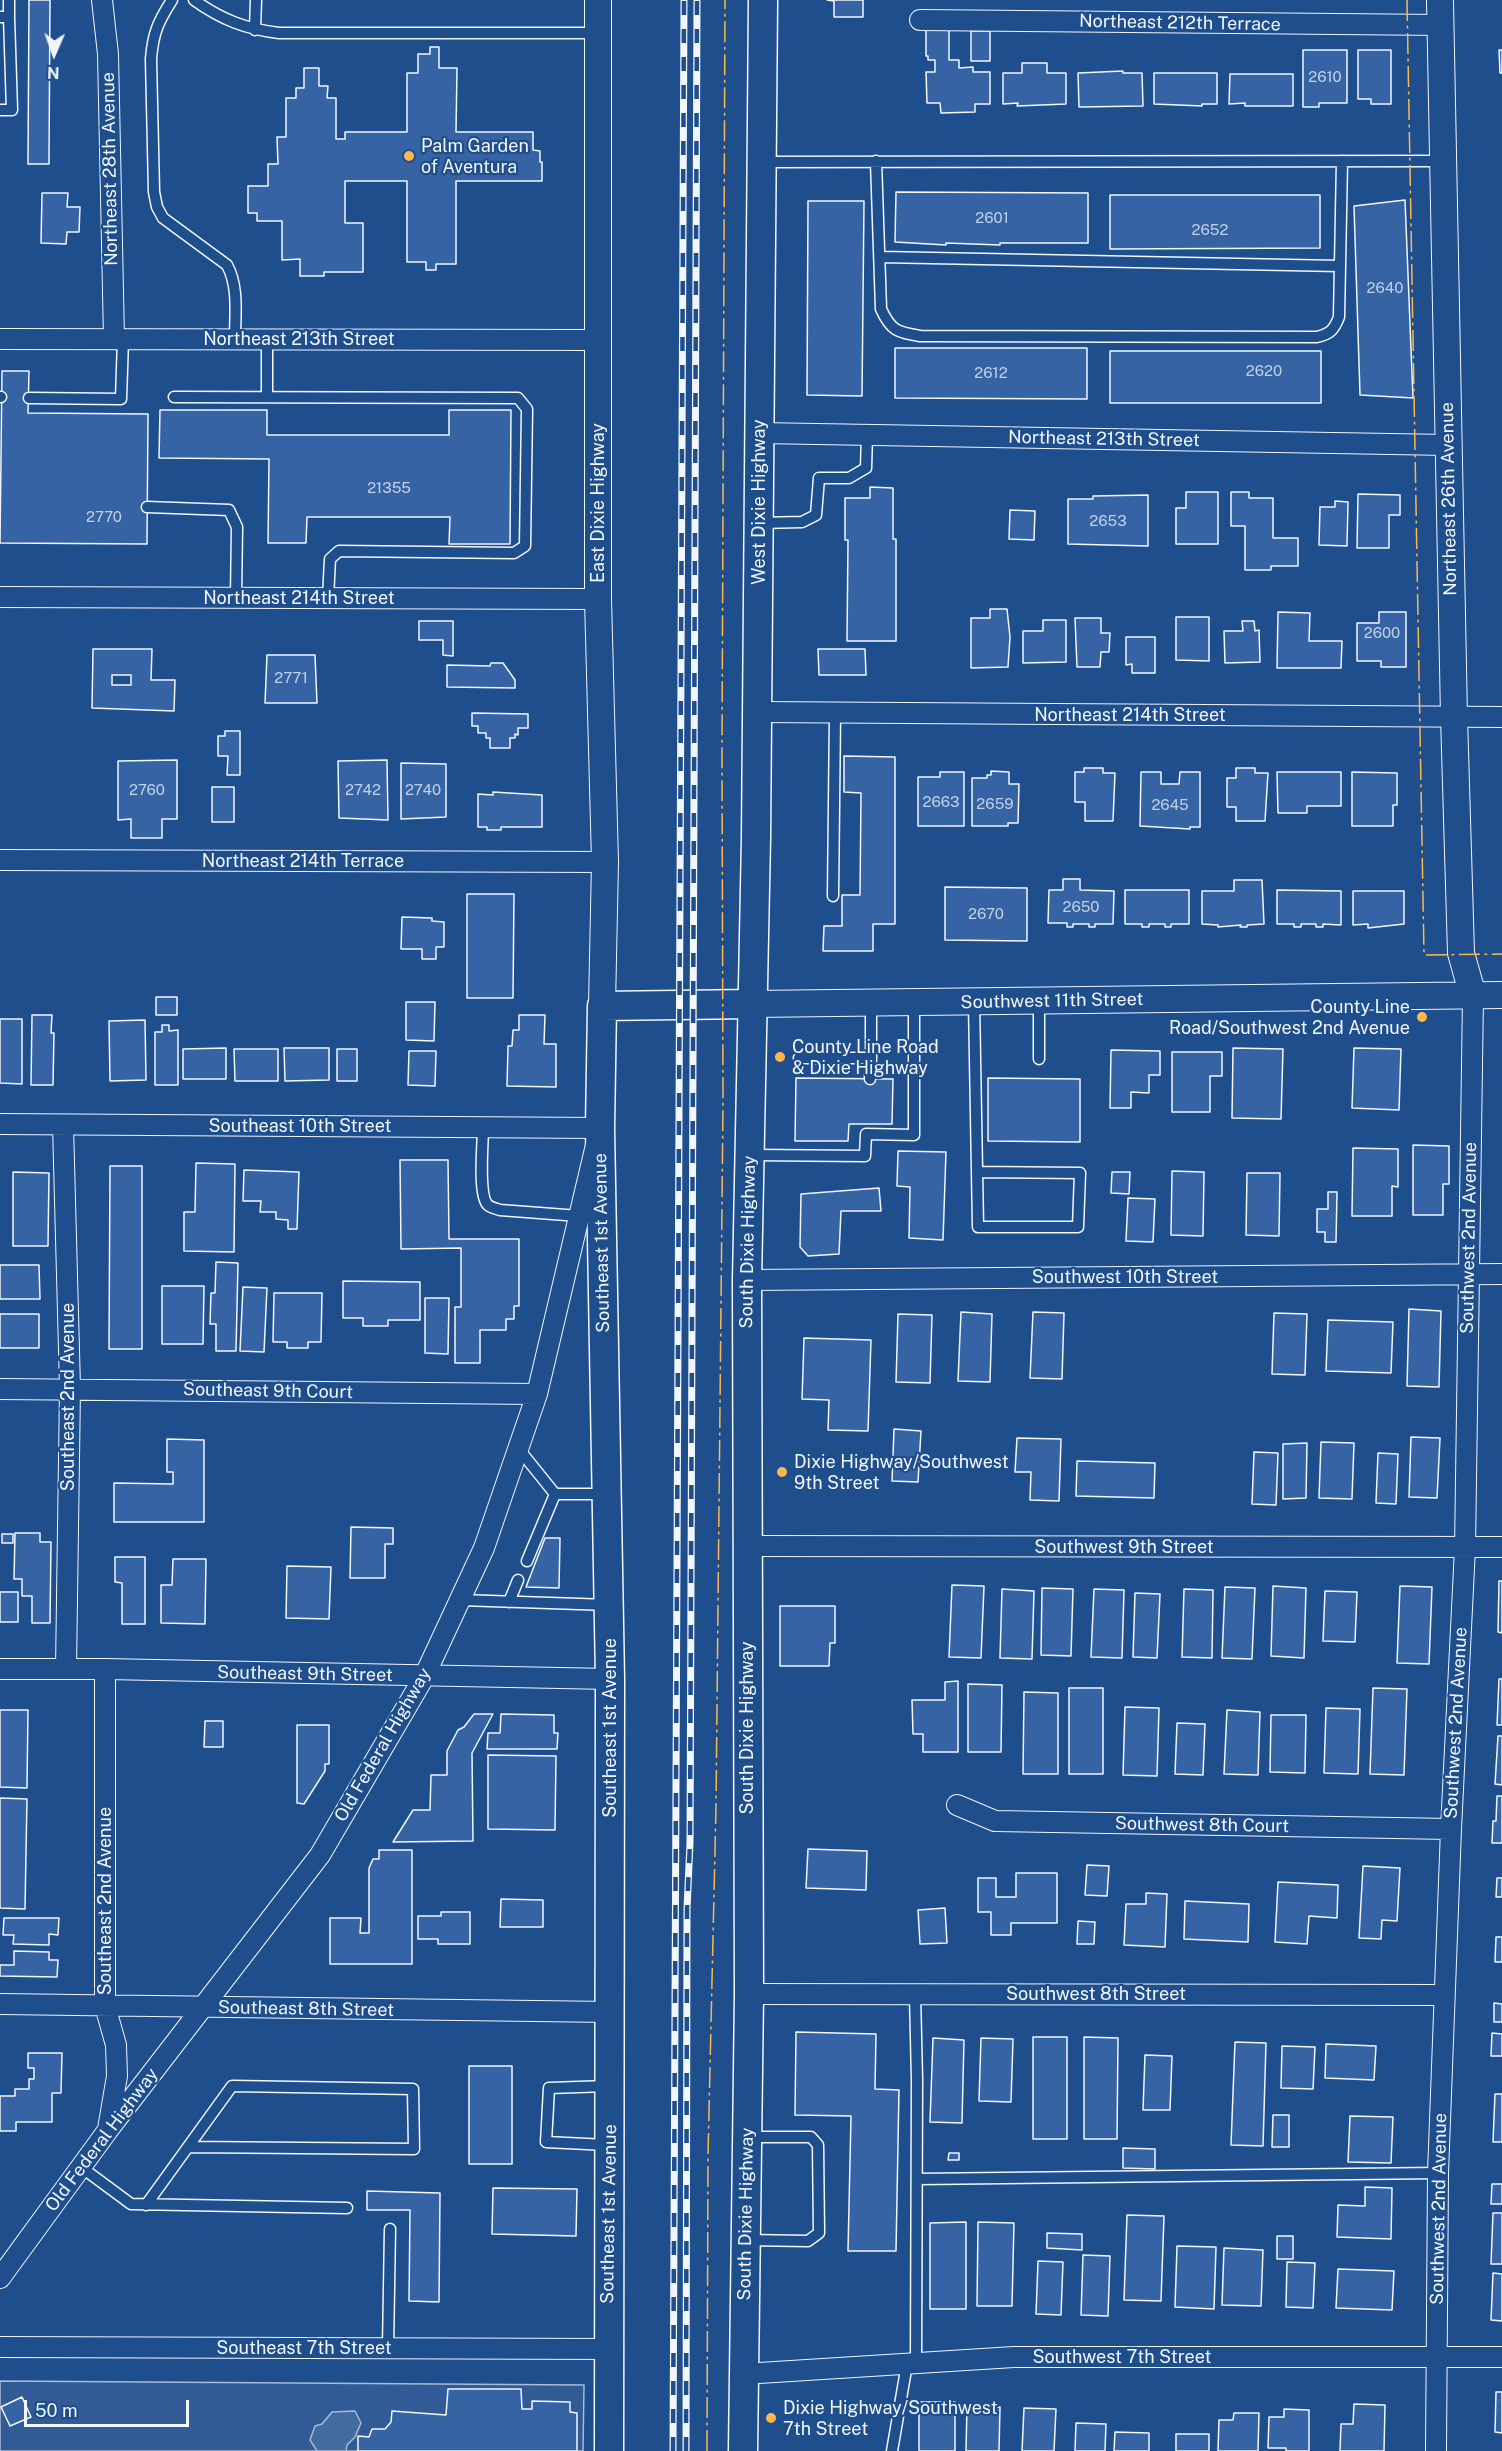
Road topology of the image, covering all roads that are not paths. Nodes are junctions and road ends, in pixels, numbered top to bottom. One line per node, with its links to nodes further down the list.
1 (9, 0): 9 (lane)
2 (102, 0): 23 (street, Northeast 28th Avenue)
3 (172, 0): 24 (lane)
4 (194, 0): 12 (lane)
5 (255, 0): 12 (lane)
6 (598, 0): 13 (street, East Dixie Highway)
7 (763, 0): 19 (main road, West Dixie Highway)
8 (1440, 0): 11 (street, Northeast 26th Avenue)
9 (4, 17): 14 (lane)
10 (920, 20): 11 (street, Northeast 212th Terrace)
11 (1440, 25): 18 (street, Northeast 26th Avenue)
12 (255, 30): 13 (lane)
13 (598, 33): 26 (street, East Dixie Highway)
14 (5, 68): 15 (lane)
15 (0, 110)
16 (876, 161): 17 (lane); 19 (lane); 20 (lane)
17 (1342, 161): 18 (lane); 21 (lane)
18 (1443, 161): 32 (street, Northeast 26th Avenue)
19 (761, 162): 30 (main road, West Dixie Highway)
20 (880, 257): 21 (lane); 21 (lane)
21 (1340, 266)
22 (0, 339): 23 (street, Northeast 213th Street)
23 (119, 339): 24 (street, Northeast 213th Street); 29 (lane)
24 (235, 339): 25 (street, Northeast 213th Street)
25 (267, 339): 26 (street, Northeast 213th Street); 28 (lane)
26 (598, 340): 38 (street, East Dixie Highway)
27 (174, 397): 28 (lane)
28 (267, 397): 37 (lane)
29 (29, 398)
30 (759, 433): 31 (street, Northeast 213th Street); 34 (main road, West Dixie Highway)
31 (867, 435): 32 (street, Northeast 213th Street); 34 (lane)
32 (1448, 445): 41 (street, Northeast 26th Avenue)
33 (147, 507): 36 (lane)
34 (759, 523): 39 (main road, West Dixie Highway)
35 (0, 597): 36 (street, Northeast 214th Street)
36 (236, 598): 37 (street, Northeast 214th Street)
37 (328, 598): 38 (street, Northeast 214th Street)
38 (598, 599): 44 (street, East Dixie Highway)
39 (757, 712): 40 (street, Northeast 214th Street); 52 (main road, West Dixie Highway)
40 (835, 713): 41 (street, Northeast 214th Street); 45 (lane)
41 (1454, 717): 42 (street, Northeast 214th Street); 47 (street, Northeast 26th Avenue)
42 (1502, 717)
43 (0, 860): 44 (street, Northeast 214th Terrace)
44 (605, 862): 53 (street, East Dixie Highway)
45 (833, 896)
46 (1502, 995): 47 (street, Southwest 11th Street)
47 (1473, 996): 48 (street, Southwest 11th Street); 65 (street, Southwest 2nd Avenue)
48 (1039, 1001): 50 (street, Southwest 11th Street); 56 (lane)
49 (914, 1002): 50 (street, Southwest 11th Street); 51 (street, Southwest 11th Street); 62 (lane)
50 (974, 1002): 63 (lane)
51 (870, 1003): 52 (street, Southwest 11th Street); 55 (lane)
52 (752, 1004): 53 (main road, Southwest 11th Street); 62 (main road, South Dixie Highway)
53 (602, 1006): 61 (main road, Southeast 1st Avenue)
54 (799, 1058): 55 (lane)
55 (871, 1058): 57 (lane)
56 (1039, 1059)
57 (870, 1079)
58 (0, 1124): 59 (street, Southeast 10th Street)
59 (63, 1125): 60 (street, Southeast 10th Street); 68 (street, Southeast 2nd Avenue)
60 (483, 1127): 61 (street, Southeast 10th Street); 64 (lane)
61 (600, 1128): 64 (street, Old Federal Highway); 73 (main road, Southeast 1st Avenue)
62 (749, 1155): 67 (main road, South Dixie Highway)
63 (976, 1172): 63 (lane)
64 (579, 1216): 70 (street, Old Federal Highway)
65 (1469, 1274): 66 (street, Southwest 10th Street); 67 (street, Southwest 10th Street); 76 (street, Southwest 2nd Avenue)
66 (1502, 1274)
67 (747, 1280): 74 (main road, South Dixie Highway)
68 (70, 1388): 69 (street, Southeast 9th Court); 70 (street, Southeast 9th Court); 83 (street, Southeast 2nd Avenue)
69 (0, 1389)
70 (537, 1394): 71 (street, Old Federal Highway)
71 (518, 1448): 72 (lane); 79 (street, Old Federal Highway)
72 (555, 1494): 73 (lane); 77 (lane)
73 (607, 1494): 81 (main road, Southeast 1st Avenue)
74 (747, 1546): 76 (street, Southwest 9th Street); 89 (main road, South Dixie Highway)
75 (1502, 1547): 76 (street, Southwest 9th Street)
76 (1465, 1548): 88 (street, Southwest 2nd Avenue)
77 (527, 1561)
78 (518, 1580): 80 (lane)
79 (459, 1600): 80 (lane); 85 (street, Old Federal Highway)
80 (509, 1602): 81 (lane)
81 (609, 1605): 86 (main road, Southeast 1st Avenue)
82 (0, 1669): 83 (street, Southeast 9th Street)
83 (66, 1669): 84 (street, Southeast 9th Street)
84 (105, 1669): 85 (street, Southeast 9th Street); 93 (street, Southeast 2nd Avenue)
85 (424, 1677): 86 (street, Southeast 9th Street); 94 (street, Old Federal Highway)
86 (610, 1679): 95 (main road, Southeast 1st Avenue)
87 (957, 1805): 88 (street, Southwest 8th Court)
88 (1451, 1829): 91 (street, Southwest 2nd Avenue)
89 (749, 1994): 90 (street, Southwest 8th Street); 98 (main road, South Dixie Highway)
90 (915, 1994): 91 (street, Southwest 8th Street); 103 (lane)
91 (1444, 1995): 102 (street, Southwest 2nd Avenue)
92 (0, 2004): 93 (street, Southeast 8th Street)
93 (105, 2006): 94 (street, Southeast 8th Street); 97 (street, Southeast 2nd Avenue)
94 (203, 2008): 95 (street, Southeast 8th Street); 97 (street, Old Federal Highway)
95 (611, 2012): 96 (main road, Southeast 1st Avenue)
96 (611, 2085): 99 (main road, Southeast 1st Avenue); 99 (lane)
97 (108, 2130): 101 (street, Old Federal Highway)
98 (747, 2137): 107 (main road, South Dixie Highway); 107 (lane)
99 (610, 2145): 111 (main road, Southeast 1st Avenue)
100 (188, 2147): 100 (lane); 104 (lane)
101 (81, 2167): 104 (lane); 108 (street, Old Federal Highway)
102 (1438, 2173): 103 (lane); 113 (street, Southwest 2nd Avenue)
103 (917, 2179): 114 (lane)
104 (146, 2205): 105 (lane)
105 (346, 2208)
106 (390, 2229): 110 (lane)
107 (745, 2240): 115 (main road, South Dixie Highway)
108 (0, 2278)
109 (0, 2348): 110 (street, Southeast 7th Street)
110 (388, 2348): 111 (street, Southeast 7th Street)
111 (608, 2349): 116 (main road, Southeast 1st Avenue)
112 (1502, 2357): 113 (street, Southwest 7th Street)
113 (1438, 2358): 114 (street, Southwest 7th Street); 119 (street, Southwest 2nd Avenue)
114 (911, 2363): 115 (street, Southwest 7th Street); 118 (lane)
115 (743, 2374): 117 (main road, South Dixie Highway)
116 (609, 2451)
117 (743, 2451)
118 (892, 2451)
119 (1437, 2451)

